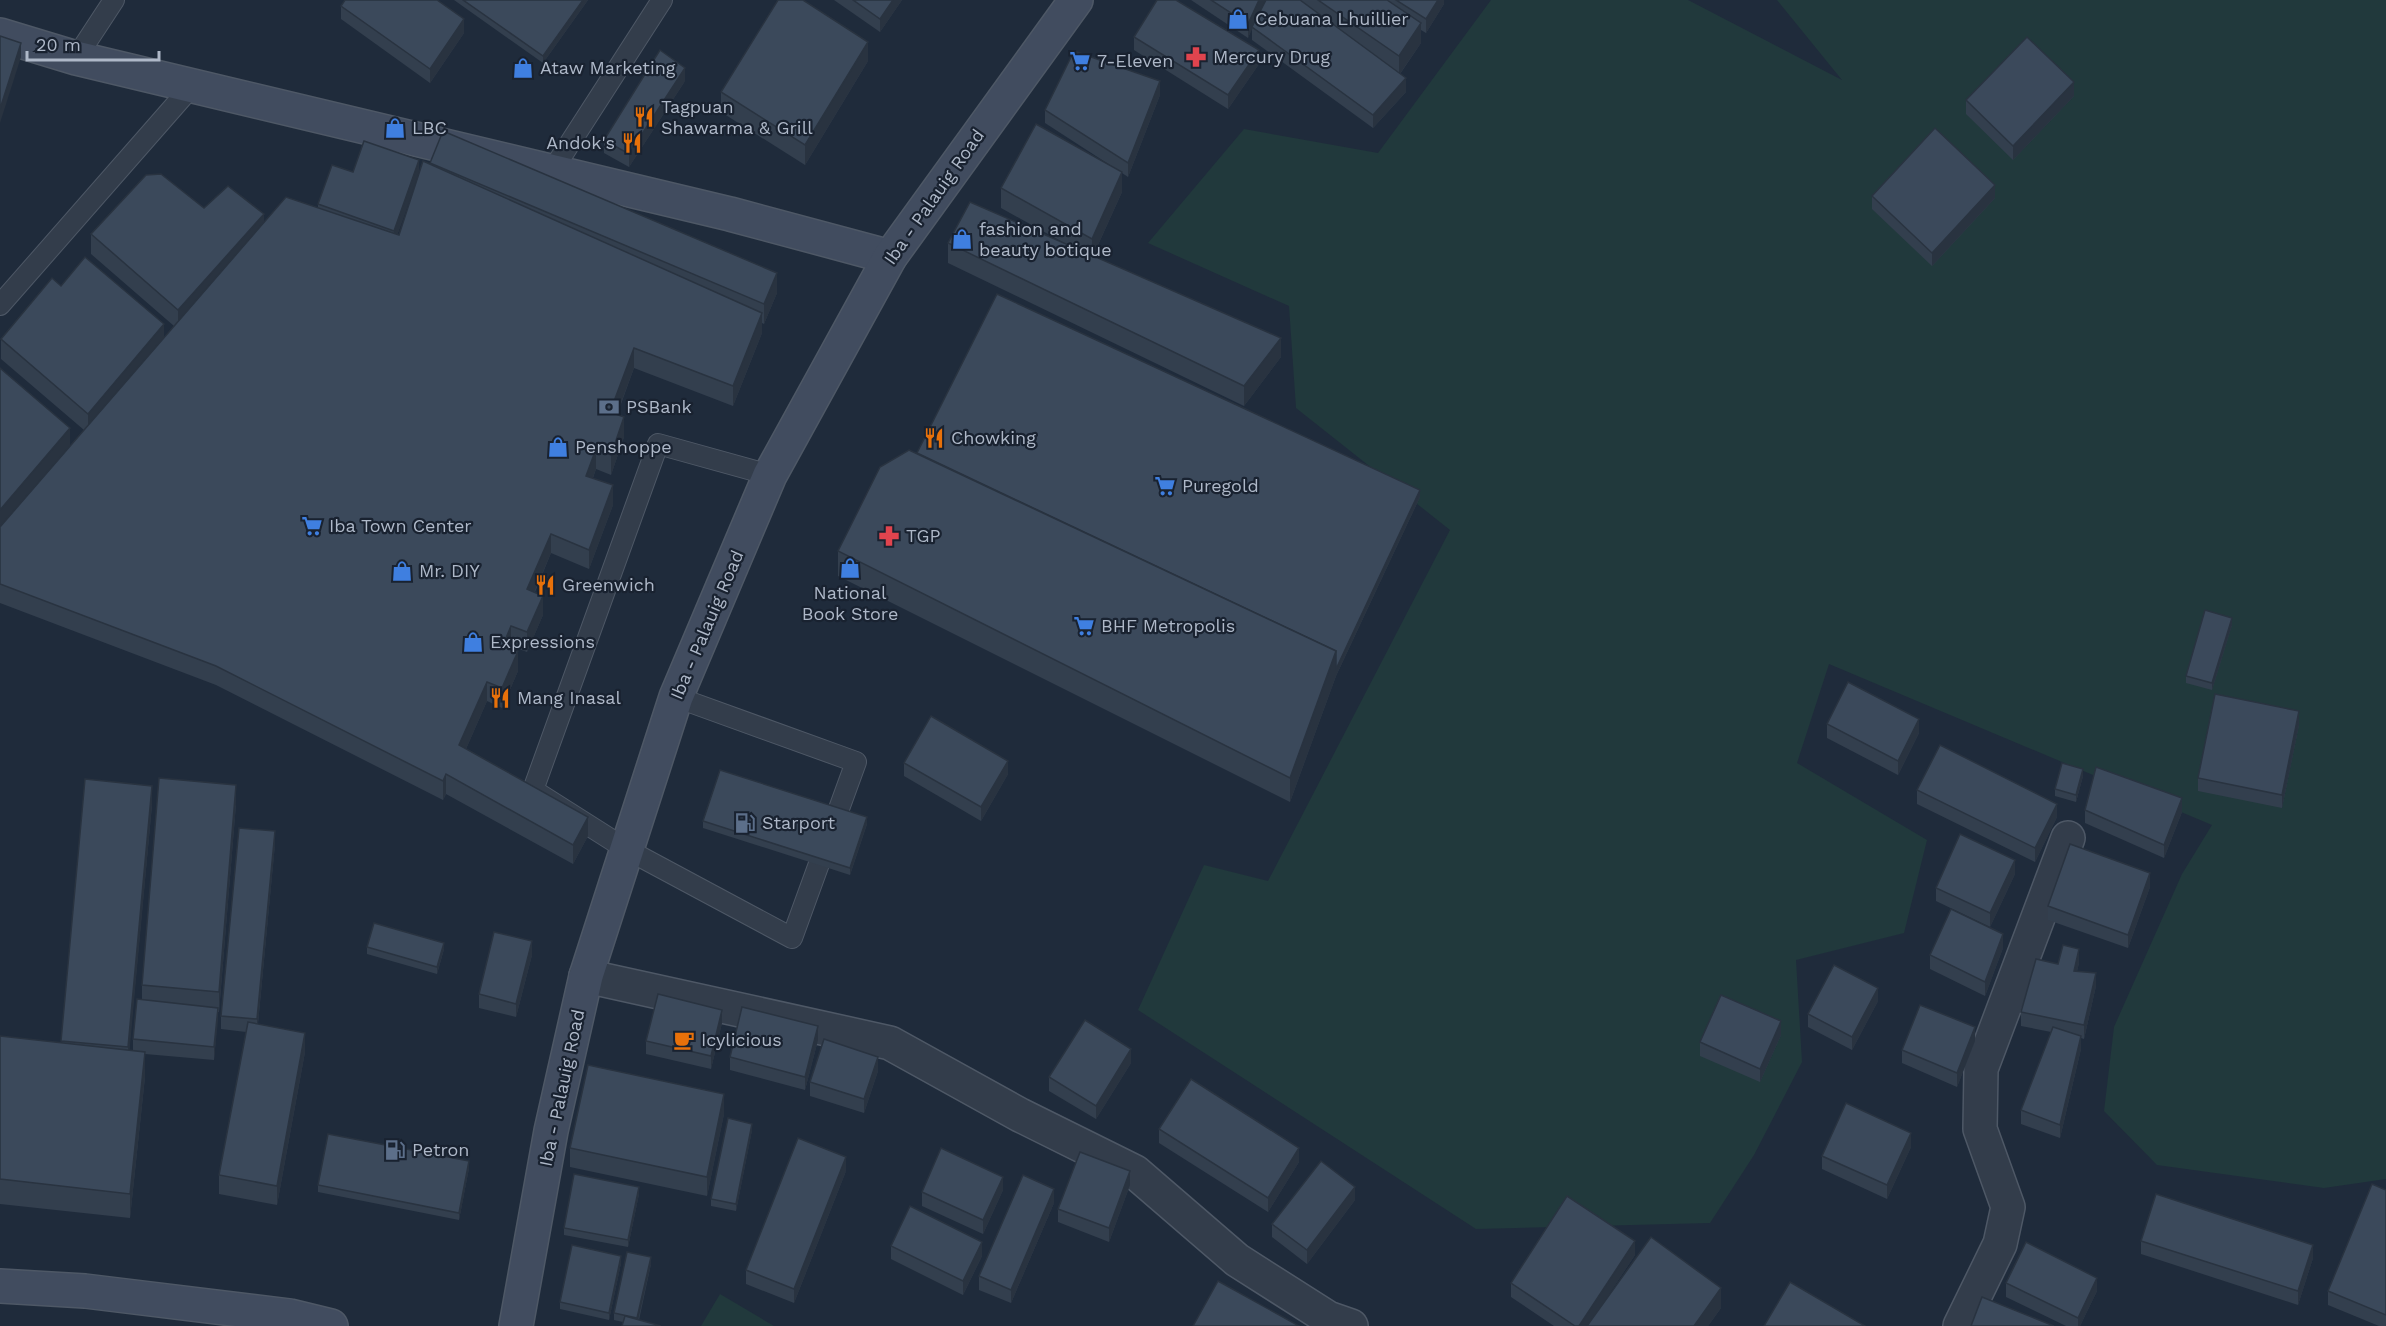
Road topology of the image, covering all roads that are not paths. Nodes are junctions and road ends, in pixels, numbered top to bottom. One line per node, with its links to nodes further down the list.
1 (114, 0): 5 (lane)
2 (662, 0): 7 (lane)
3 (1076, 0): 8 (main road, Iba - Palauig Road)
4 (0, 35): 5 (main road)
5 (76, 58): 6 (main road)
6 (192, 86): 7 (main road); 9 (lane)
7 (552, 171): 8 (main road)
8 (890, 258): 10 (main road, Iba - Palauig Road)
9 (0, 305)
10 (770, 475): 11 (main road, Iba - Palauig Road); 13 (lane)
11 (676, 697): 13 (main road, Iba - Palauig Road); 13 (lane)
12 (2068, 838): 19 (street)
13 (626, 849): 14 (main road, Iba - Palauig Road)
14 (586, 976): 17 (main road, Iba - Palauig Road); 18 (street)
15 (0, 1286): 16 (main road)
16 (331, 1326)
17 (516, 1326)
18 (1351, 1326)
19 (1960, 1326)

